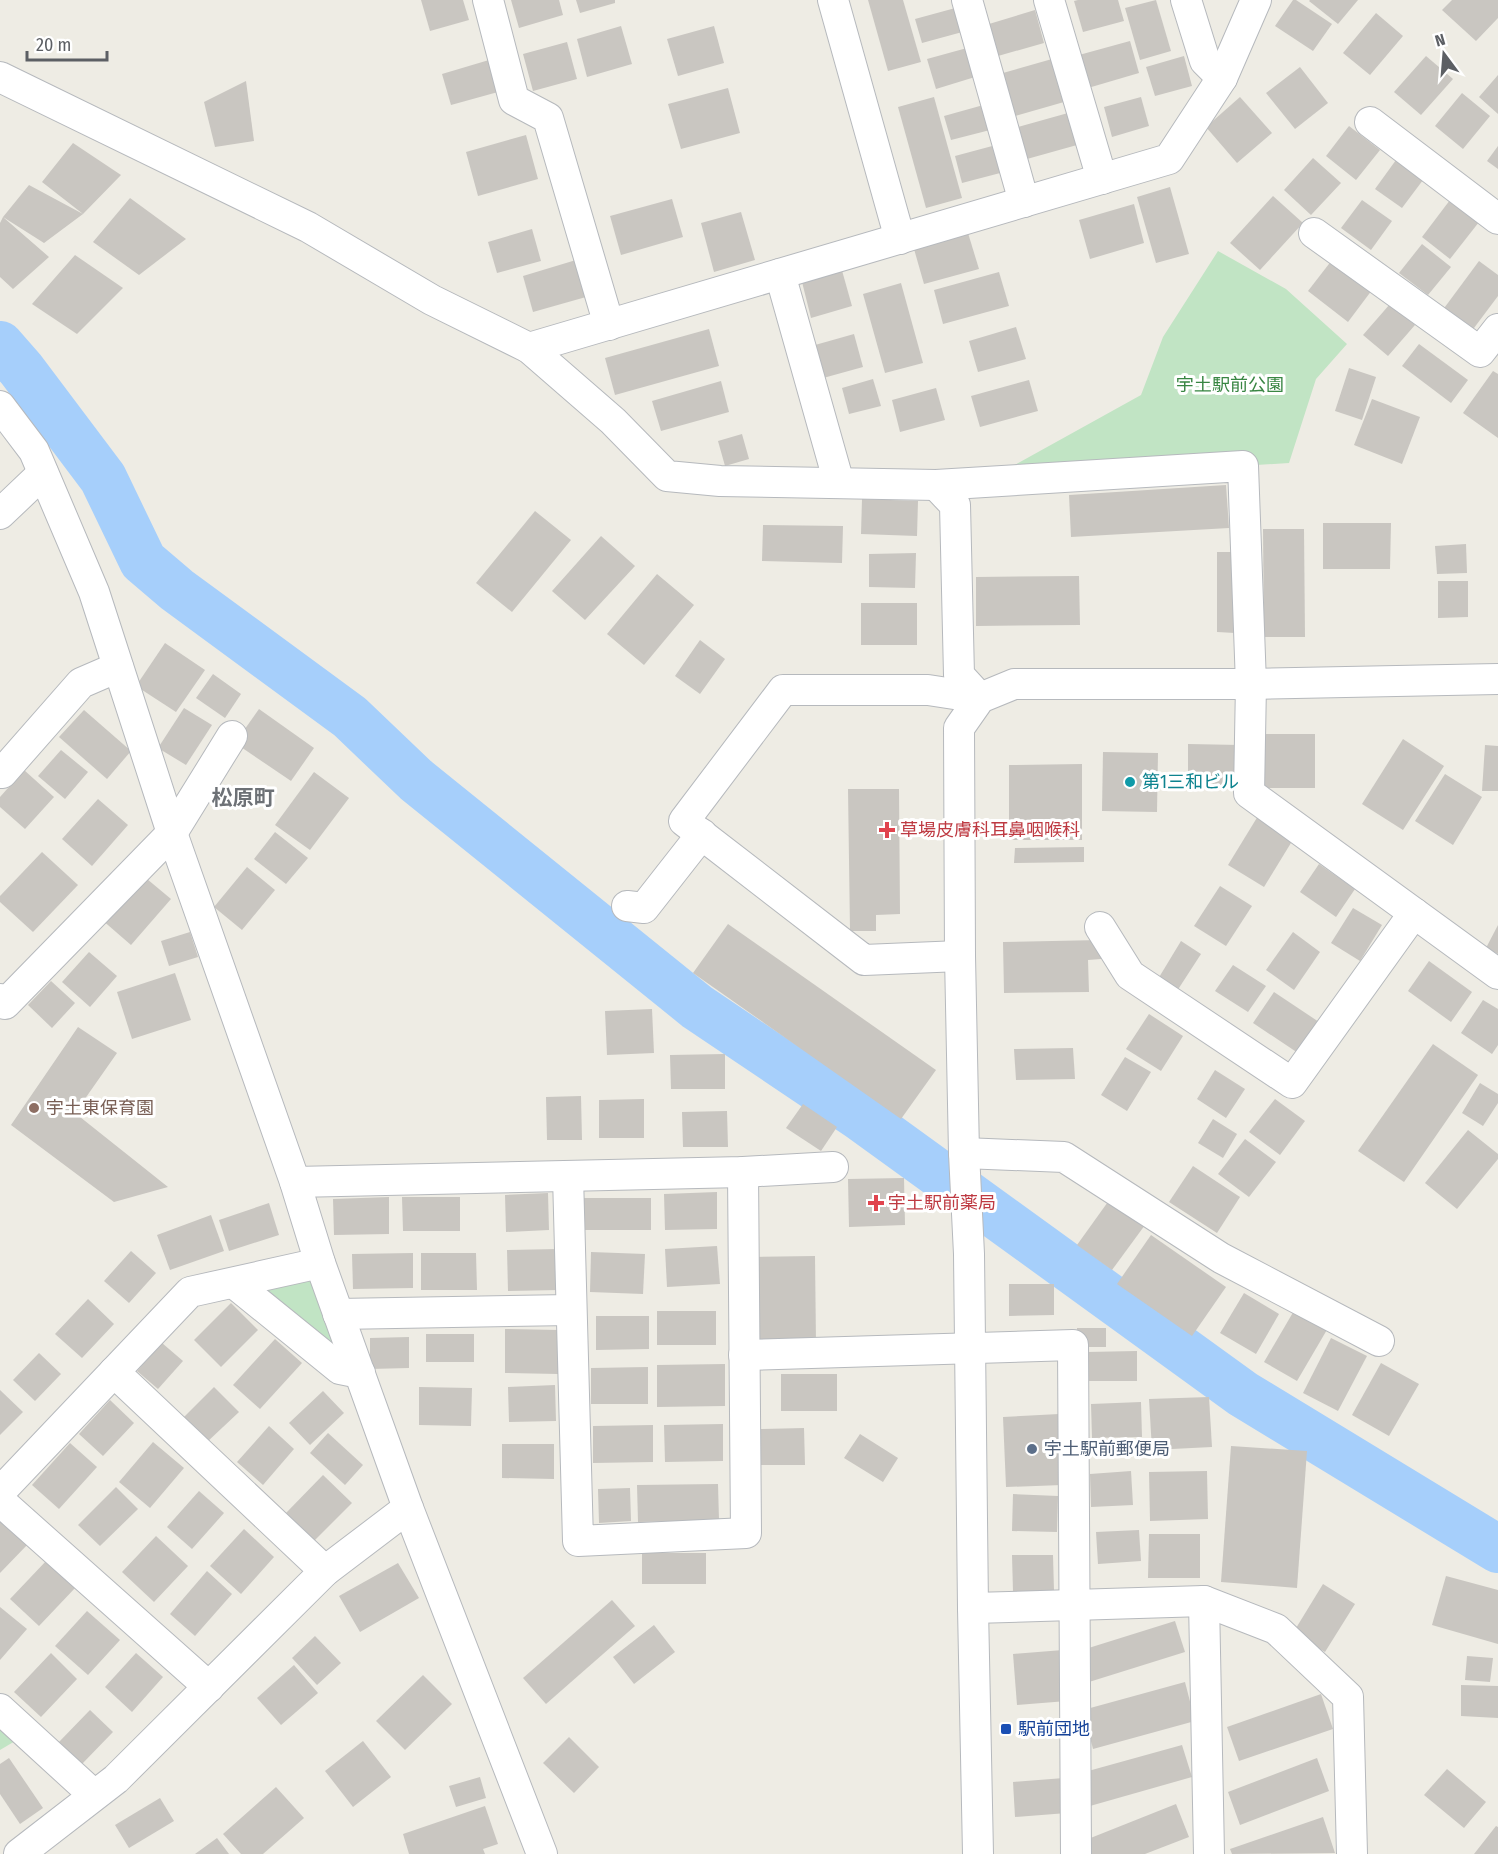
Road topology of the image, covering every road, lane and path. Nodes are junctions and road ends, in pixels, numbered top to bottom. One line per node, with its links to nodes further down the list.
1 (488, 0): 16 (street)
2 (833, 0): 14 (street)
3 (967, 0): 11 (street)
4 (1049, 0): 10 (street)
5 (1186, 0): 8 (street)
6 (1256, 0): 8 (street)
7 (0, 76): 18 (street)
8 (1222, 78): 10 (street)
9 (1370, 122): 12 (street)
10 (1102, 179): 11 (street)
11 (1024, 202): 14 (street)
12 (1498, 219)
13 (1314, 233): 17 (street)
14 (900, 239): 15 (street)
15 (780, 274): 16 (street); 21 (street)
16 (609, 325): 18 (street)
17 (1498, 329)
18 (529, 348): 21 (street)
19 (0, 406): 20 (street)
20 (43, 472): 23 (street); 24 (street)
21 (839, 483): 22 (street)
22 (936, 485): 26 (street); 27 (street)
23 (0, 514)
24 (118, 667): 29 (street); 30 (street)
25 (1498, 679): 26 (street)
26 (1251, 684): 27 (street); 33 (street)
27 (980, 698): 31 (street); 35 (street)
28 (232, 736): 30 (street)
29 (2, 773)
30 (172, 832): 37 (street); 42 (street)
31 (702, 834): 32 (street); 35 (street)
32 (627, 906)
33 (1414, 913): 34 (street); 36 (street)
34 (1100, 927)
35 (960, 956): 38 (street)
36 (1498, 974)
37 (0, 999)
38 (964, 1153): 47 (street); 48 (street)
39 (833, 1167): 40 (street)
40 (743, 1172): 41 (street); 49 (street)
41 (568, 1176): 42 (street); 45 (street)
42 (295, 1182): 43 (street)
43 (320, 1263): 44 (street); 46 (street)
44 (234, 1283): 50 (street); 51 (street)
45 (571, 1310): 46 (street); 49 (street)
46 (338, 1314): 51 (street)
47 (1379, 1341)
48 (970, 1349): 49 (street); 57 (street); 58 (street)
49 (744, 1355)
50 (114, 1372): 52 (street); 55 (street)
51 (360, 1373): 54 (street)
52 (0, 1492)
53 (0, 1501): 59 (street)
54 (408, 1508): 55 (street); 65 (street)
55 (325, 1571): 59 (street)
56 (1204, 1601): 57 (street); 68 (street); 69 (street)
57 (1075, 1605): 58 (street); 67 (street)
58 (973, 1608): 66 (street)
59 (209, 1687): 61 (street)
60 (0, 1709): 61 (street)
61 (94, 1795): 64 (street)
62 (0, 1849): 63 (street)
63 (2, 1854)
64 (19, 1854)
65 (542, 1854)
66 (978, 1854)
67 (1076, 1854)
68 (1209, 1854)
69 (1352, 1854)

